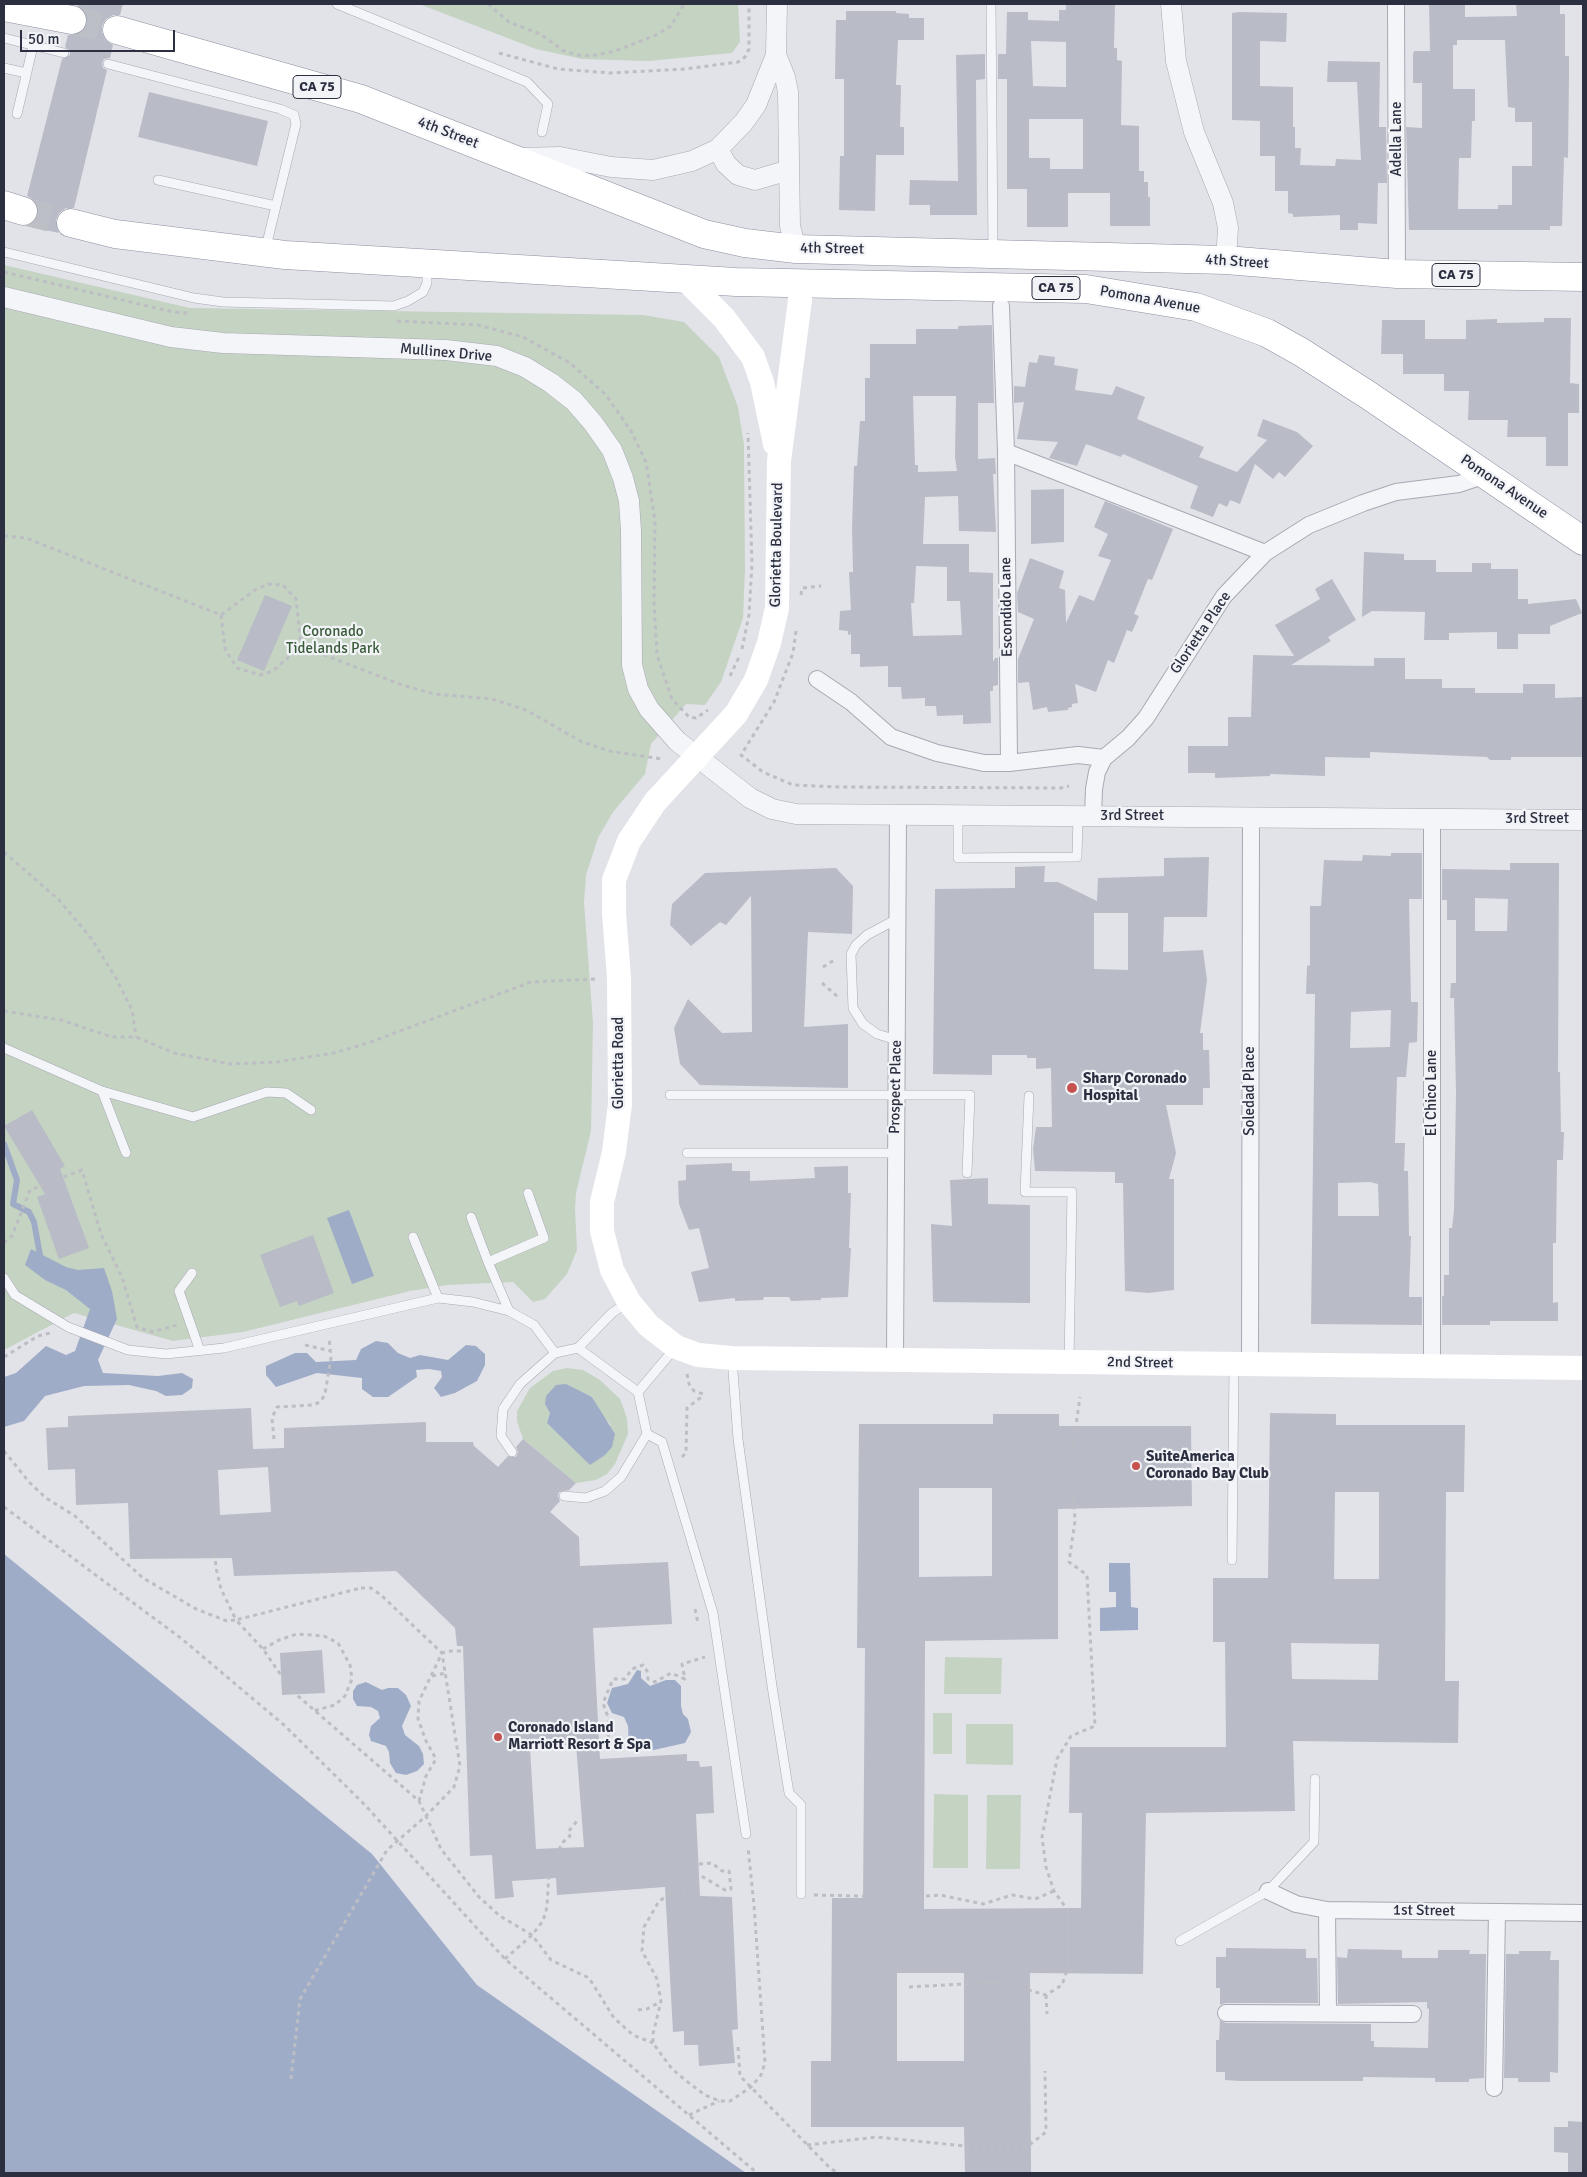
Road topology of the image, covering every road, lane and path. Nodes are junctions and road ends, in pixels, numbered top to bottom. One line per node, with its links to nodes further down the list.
1 (337, 4): 21 (lane)
2 (488, 4): 3 (path)
3 (684, 4)
4 (748, 4): 14 (path)
5 (777, 4): 16 (street)
6 (991, 4): 31 (lane)
7 (1171, 4): 32 (street)
8 (1396, 4): 35 (street, Adella Lane)
9 (4, 6): 10 (highway)
10 (72, 20)
11 (116, 30): 23 (highway, 4th Street / CA 75)
12 (4, 38): 13 (lane)
13 (33, 46): 15 (lane); 19 (lane)
14 (491, 51)
15 (64, 53)
16 (776, 55): 22 (street); 24 (street)
17 (108, 64): 26 (lane)
18 (4, 68): 19 (lane)
19 (26, 73): 20 (lane)
20 (17, 114)
21 (542, 132)
22 (718, 149): 23 (street); 24 (street)
23 (513, 158): 28 (highway, 4th Street / CA 75)
24 (789, 170): 28 (street)
25 (158, 180): 26 (lane)
26 (276, 206): 30 (lane)
27 (70, 223): 30 (highway, CA 75)
28 (796, 248): 31 (highway, 4th Street / CA 75)
29 (4, 252): 33 (lane)
30 (265, 253): 33 (highway, CA 75)
31 (994, 253): 32 (highway, 4th Street / CA 75)
32 (1226, 260): 35 (highway, 4th Street / CA 75)
33 (427, 263): 37 (highway, CA 75)
34 (4, 272): 41 (path)
35 (1397, 274): 36 (highway, 4th Street / CA 75)
36 (1583, 277)
37 (685, 279): 38 (highway, CA 75); 45 (main road, Glorietta Boulevard)
38 (800, 284): 45 (main road, Glorietta Boulevard); 46 (highway, Pomona Avenue / CA 75)
39 (4, 297): 56 (street, Mullinex Drive)
40 (1001, 306): 44 (street, Escondido Lane)
41 (191, 313)
42 (387, 321): 54 (path)
43 (748, 432): 53 (path)
44 (1006, 452): 49 (street); 59 (street, Escondido Lane)
45 (779, 461): 56 (main road, Glorietta Boulevard)
46 (1486, 474): 48 (highway, Pomona Avenue / CA 75); 49 (street, Glorietta Place)
47 (4, 536): 50 (path)
48 (1583, 541)
49 (1265, 553): 57 (street, Glorietta Place)
50 (221, 615): 51 (path); 51 (path)
51 (301, 646): 58 (path)
52 (817, 679): 59 (street)
53 (728, 681)
54 (711, 708)
55 (741, 755): 60 (path)
56 (699, 757): 61 (street, 3rd Street); 69 (main road, Glorietta Road)
57 (1104, 758): 59 (street); 63 (street)
58 (662, 759)
59 (1009, 763)
60 (1069, 786)
61 (898, 814): 62 (street, 3rd Street); 68 (street, Prospect Place)
62 (958, 815): 63 (street, 3rd Street); 63 (lane)
63 (1086, 816): 64 (street, 3rd Street)
64 (1251, 817): 65 (street, 3rd Street); 106 (street, Soledad Place)
65 (1432, 819): 66 (street, 3rd Street); 107 (street, El Chico Lane)
66 (1583, 820)
67 (4, 852): 71 (path)
68 (897, 919): 72 (street, Prospect Place); 72 (lane)
69 (619, 978): 71 (path); 91 (main road, Glorietta Road)
70 (4, 1011): 71 (path)
71 (136, 1037)
72 (897, 1040): 75 (street, Prospect Place)
73 (4, 1048): 74 (lane)
74 (102, 1091): 78 (lane); 79 (lane)
75 (896, 1094): 76 (lane); 81 (street, Prospect Place); 82 (lane)
76 (670, 1095)
77 (1029, 1096): 105 (lane)
78 (311, 1110)
79 (126, 1153)
80 (687, 1153): 81 (lane)
81 (895, 1153): 104 (street, Prospect Place)
82 (967, 1173)
83 (528, 1193): 87 (lane)
84 (471, 1217): 87 (lane)
85 (413, 1237): 90 (lane)
86 (4, 1243): 93 (path)
87 (488, 1262): 92 (lane)
88 (192, 1273): 93 (lane)
89 (4, 1278): 94 (lane)
90 (438, 1298): 92 (lane); 98 (lane)
91 (629, 1302): 97 (lane); 102 (main road, Glorietta Road)
92 (509, 1311): 100 (lane)
93 (190, 1322): 98 (lane)
94 (68, 1327): 98 (lane); 101 (path)
95 (329, 1336): 99 (path)
96 (298, 1344): 99 (path)
97 (578, 1348): 100 (lane); 109 (lane)
98 (200, 1351)
99 (331, 1351): 113 (path)
100 (555, 1353): 115 (lane)
101 (4, 1356)
102 (687, 1358): 103 (main road, 2nd Street); 109 (lane); 110 (path)
103 (732, 1358): 104 (main road, 2nd Street); 138 (lane)
104 (895, 1360): 105 (main road, 2nd Street)
105 (1069, 1362): 106 (main road, 2nd Street)
106 (1242, 1364): 107 (main road, 2nd Street); 119 (lane)
107 (1432, 1367): 108 (main road, 2nd Street)
108 (1583, 1368)
109 (638, 1392): 112 (lane)
110 (704, 1395)
111 (1080, 1397): 136 (path)
112 (647, 1434): 116 (lane); 133 (lane)
113 (274, 1439)
114 (4, 1451): 120 (path)
115 (512, 1452)
116 (564, 1496)
117 (4, 1506): 134 (path)
118 (213, 1533): 120 (path)
119 (1232, 1560)
120 (236, 1620): 121 (path); 123 (path)
121 (263, 1649): 127 (path); 127 (path)
122 (485, 1651): 123 (path)
123 (442, 1653): 125 (path); 126 (path)
124 (706, 1657): 128 (path)
125 (446, 1673): 126 (path); 131 (path)
126 (431, 1676): 130 (path)
127 (313, 1711): 130 (path)
128 (607, 1747)
129 (1315, 1779): 137 (lane)
130 (418, 1801): 131 (path)
131 (426, 1816): 134 (path); 142 (path)
132 (577, 1821): 142 (path)
133 (746, 1834): 157 (path)
134 (396, 1841): 144 (path); 156 (path)
135 (699, 1864): 147 (path)
136 (1054, 1891): 138 (path); 146 (path)
137 (1268, 1891): 139 (street, 1st Street); 143 (lane)
138 (801, 1894)
139 (1327, 1910): 140 (street, 1st Street); 151 (street)
140 (1497, 1912): 141 (street, 1st Street); 158 (street)
141 (1583, 1913)
142 (532, 1935): 144 (path); 153 (path)
143 (1180, 1941)
144 (505, 1959): 160 (path)
145 (908, 1987): 146 (path)
146 (1046, 1995): 150 (path)
147 (661, 2001): 148 (path); 153 (path)
148 (638, 2010)
149 (1226, 2013): 151 (street)
150 (1047, 2014)
151 (1328, 2014): 152 (street)
152 (1413, 2014)
153 (653, 2043): 159 (path)
154 (738, 2047): 157 (path)
155 (1045, 2072): 161 (path)
156 (291, 2079)
157 (751, 2088): 159 (path); 161 (path)
158 (1494, 2088)
159 (720, 2101): 160 (path)
160 (689, 2115): 162 (path)
161 (807, 2145): 163 (path)
162 (757, 2173)
163 (838, 2173)

